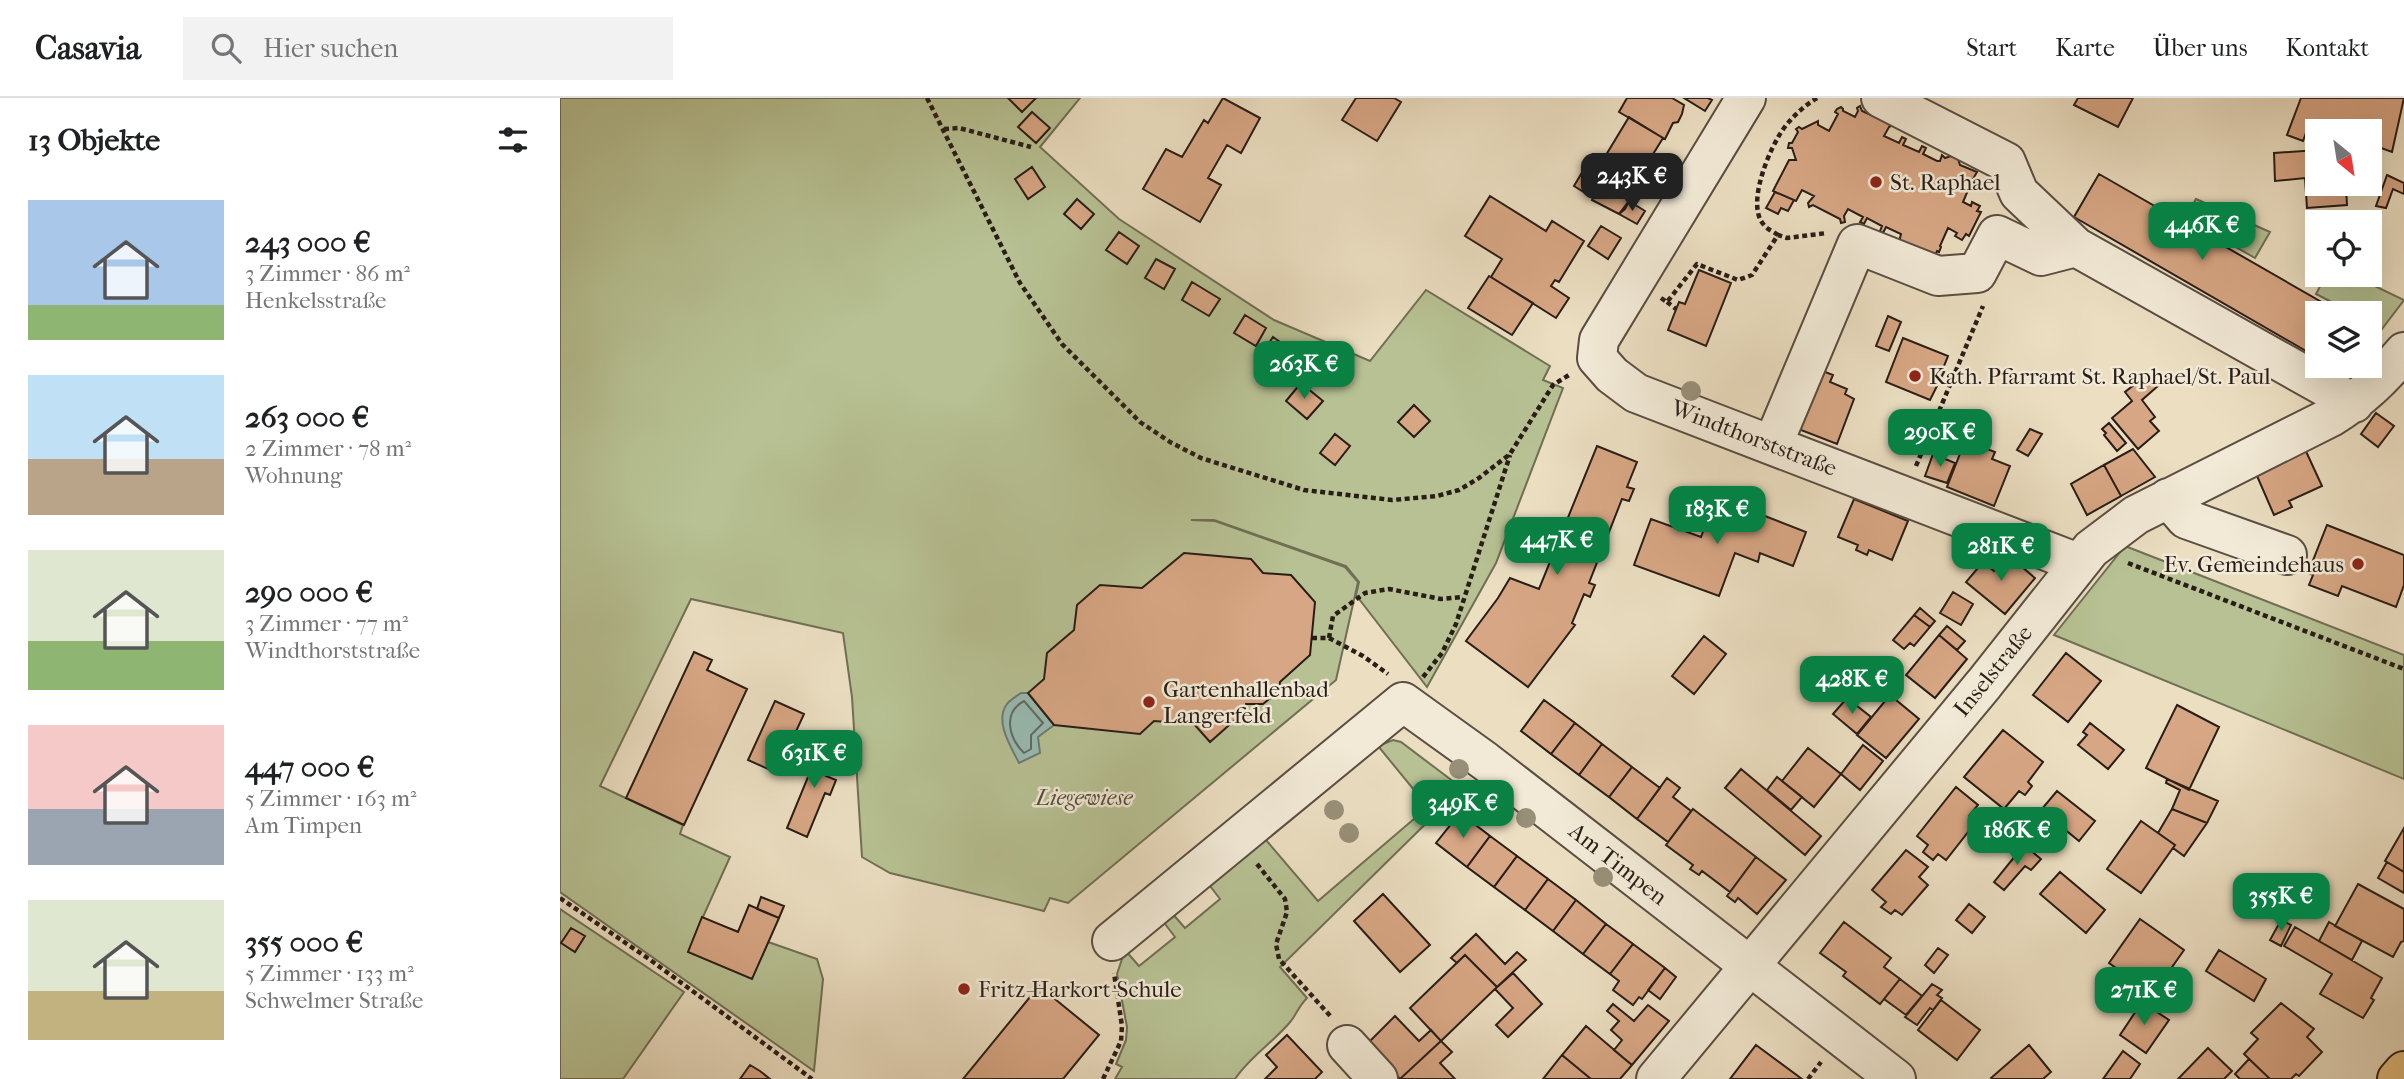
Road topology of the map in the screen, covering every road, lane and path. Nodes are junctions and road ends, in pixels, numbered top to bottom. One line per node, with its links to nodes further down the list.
1 (927, 98): 5 (path)
2 (1746, 98): 13 (street)
3 (1817, 98): 8 (path)
4 (1881, 98): 7 (street)
5 (944, 129): 6 (path); 20 (path)
6 (1031, 148)
7 (2019, 193): 9 (street); 11 (street)
8 (1778, 235): 10 (path); 14 (path)
9 (1997, 235): 11 (street); 12 (street)
10 (1857, 244): 12 (street); 19 (street)
11 (2076, 247): 18 (street)
12 (1977, 273): 22 (path)
13 (1635, 282): 14 (path); 17 (street)
14 (1667, 302): 15 (path)
15 (1676, 309)
16 (2404, 352): 18 (street, Inselstraße)
17 (1597, 358): 19 (street, Windthorststraße); 20 (path)
18 (2354, 403): 21 (street, Inselstraße)
19 (1773, 444): 22 (street, Windthorststraße)
20 (1510, 454): 25 (path)
21 (2175, 494): 23 (street); 24 (street, Inselstraße)
22 (1904, 496): 24 (street, Windthorststraße)
23 (2287, 555)
24 (2085, 556): 29 (path); 34 (street, Inselstraße)
25 (1463, 597): 27 (path); 30 (path)
26 (1312, 638): 27 (path)
27 (1329, 638): 28 (path)
28 (1363, 656)
29 (2404, 670)
30 (1403, 702): 31 (street); 34 (street, Am Timpen)
31 (1235, 840): 33 (street); 35 (path)
32 (560, 898): 37 (path)
33 (1112, 958): 38 (path)
34 (1749, 965): 40 (street, Inselstraße); 41 (street, Am Timpen)
35 (1347, 1045): 39 (street)
36 (2404, 1071): 42 (main road)
37 (812, 1079)
38 (1102, 1079)
39 (1378, 1079)
40 (1656, 1079)
41 (1896, 1079)
42 (2397, 1079)

